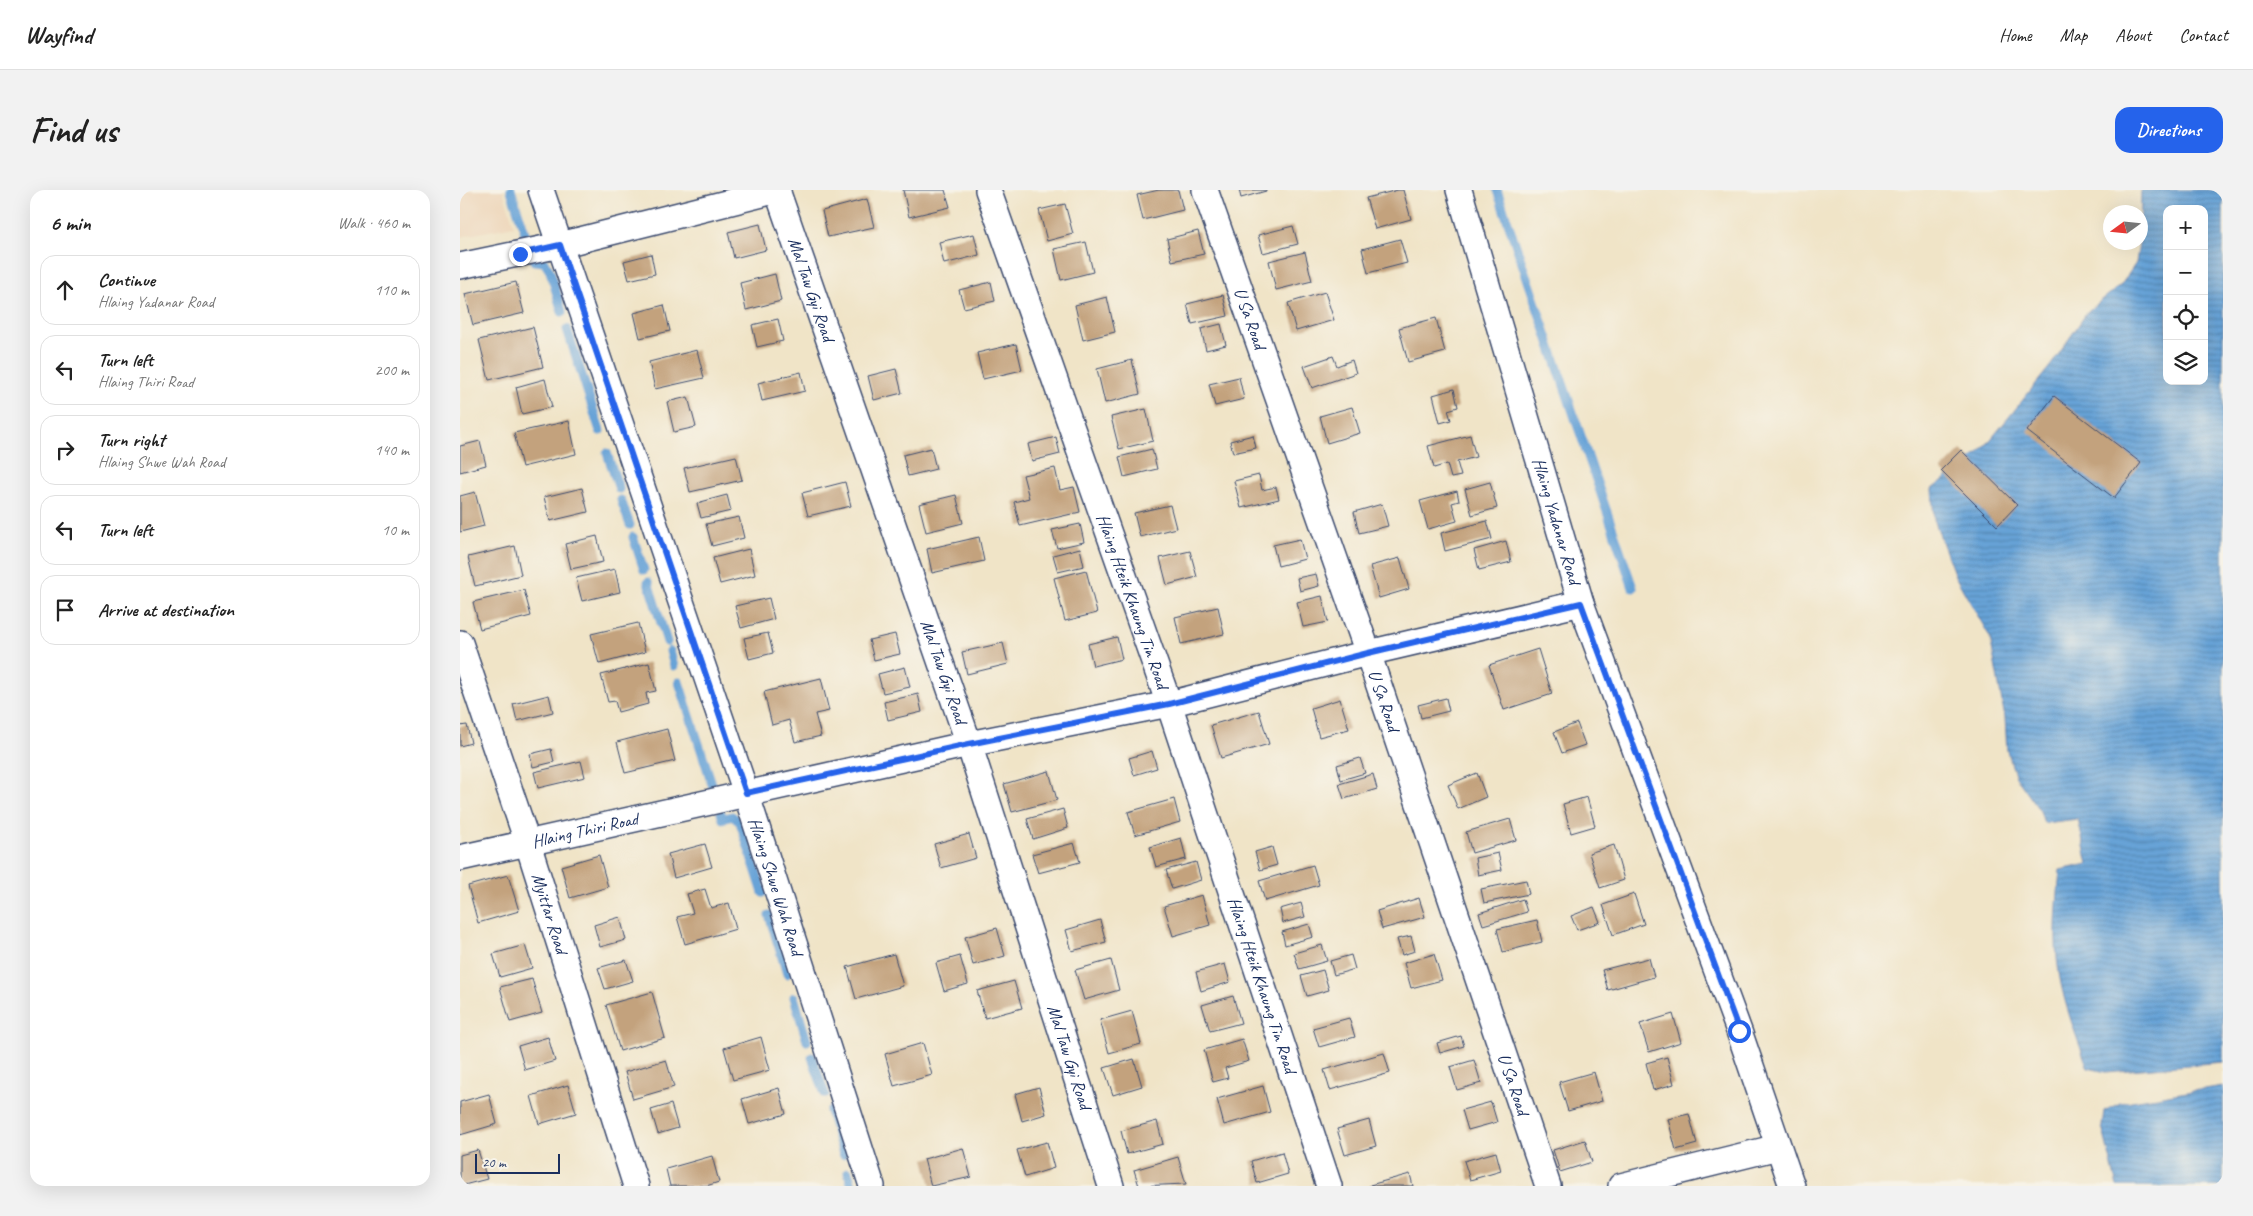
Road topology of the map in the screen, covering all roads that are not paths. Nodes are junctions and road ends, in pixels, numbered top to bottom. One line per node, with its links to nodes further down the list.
1 (541, 190): 6 (street, Hlaing Shwe Wah Road)
2 (777, 190): 6 (street); 12 (street, Mal Taw Gyi Road)
3 (988, 190): 11 (street, Hlaing Hteik Khaung Tin Road)
4 (1205, 190): 10 (street, U Sa Road)
5 (1458, 190): 8 (street, Hlaing Yadanar Road)
6 (552, 247): 7 (street); 13 (street, Hlaing Shwe Wah Road)
7 (460, 266)
8 (1581, 603): 10 (street); 16 (street, Hlaing Yadanar Road)
9 (460, 643): 14 (street, Myittar Road)
10 (1368, 653): 11 (street); 21 (street, U Sa Road)
11 (1169, 704): 12 (street); 20 (street, Hlaing Hteik Khaung Tin Road)
12 (969, 744): 13 (street); 19 (street, Mal Taw Gyi Road)
13 (740, 795): 14 (street, Hlaing Thiri Road); 18 (street, Hlaing Shwe Wah Road)
14 (528, 844): 15 (street, Hlaing Thiri Road); 17 (street, Myittar Road)
15 (460, 858)
16 (1778, 1147): 22 (street); 23 (street, Hlaing Yadanar Road)
17 (636, 1186)
18 (872, 1186)
19 (1111, 1186)
20 (1329, 1186)
21 (1548, 1186)
22 (1622, 1186)
23 (1792, 1186)

